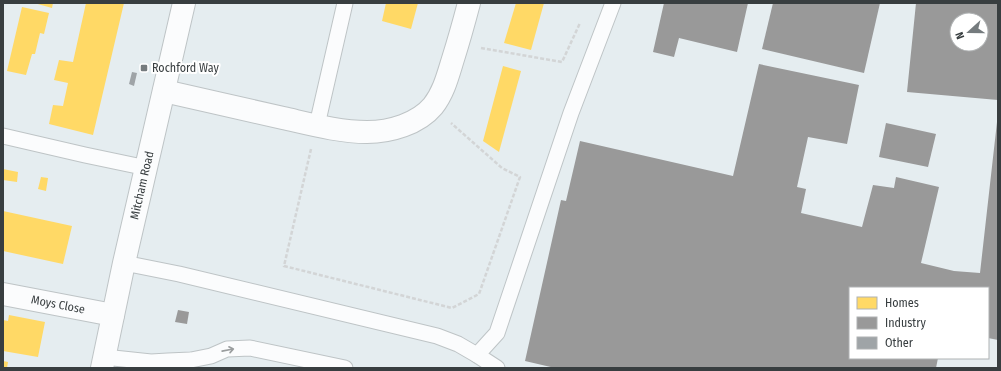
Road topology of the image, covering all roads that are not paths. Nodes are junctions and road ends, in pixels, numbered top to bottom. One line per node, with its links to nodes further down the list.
1 (184, 3): 5 (street, Mitcham Road)
2 (345, 3): 6 (lane)
3 (469, 3): 6 (street)
4 (614, 3): 12 (lane)
5 (164, 91): 6 (street); 8 (street, Mitcham Road)
6 (317, 125)
7 (3, 136): 8 (lane)
8 (147, 168): 9 (street, Mitcham Road)
9 (124, 263): 11 (street, Mitcham Road); 12 (lane)
10 (3, 294): 11 (street, Moys Close)
11 (112, 315): 13 (street, Mitcham Road)
12 (477, 355): 16 (lane)
13 (103, 362): 14 (lane)
14 (191, 364): 15 (lane, one-way to 15)
15 (345, 368)
16 (497, 368)

